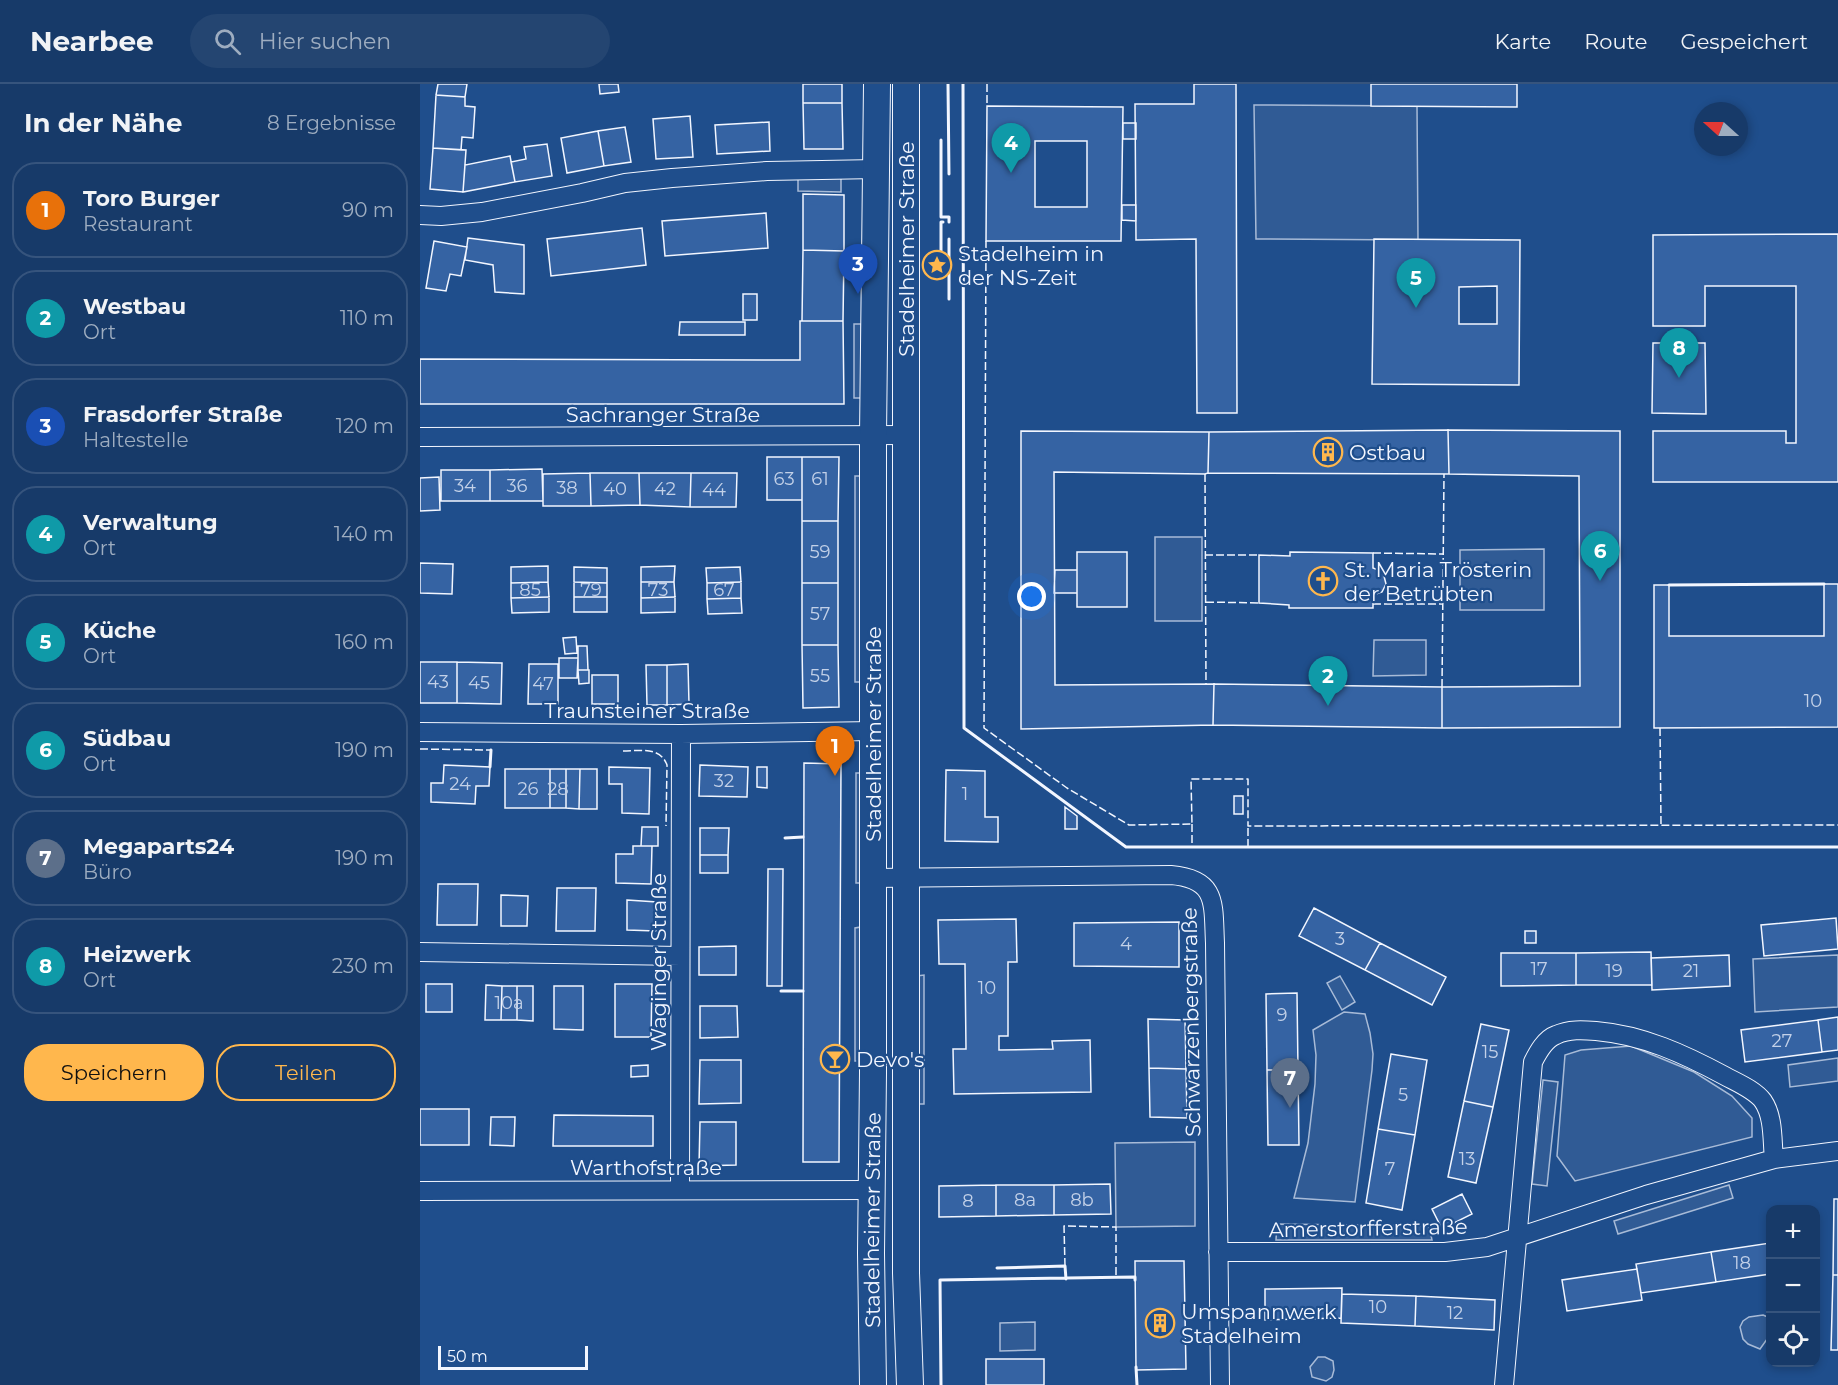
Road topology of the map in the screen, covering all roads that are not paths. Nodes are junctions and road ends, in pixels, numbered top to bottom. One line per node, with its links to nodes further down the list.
1 (877, 84): 3 (main road, Stadelheimer Straße)
2 (906, 84): 6 (main road, Stadelheimer Straße)
3 (878, 169): 4 (street); 5 (main road, Stadelheimer Straße)
4 (420, 215)
5 (873, 435): 6 (street, Sachranger Straße); 7 (street, Sachranger Straße); 8 (main road, Stadelheimer Straße)
6 (906, 435): 12 (main road, Stadelheimer Straße)
7 (420, 437)
8 (873, 731): 10 (street, Traunsteiner Straße); 11 (main road, Stadelheimer Straße)
9 (420, 732): 10 (street, Traunsteiner Straße)
10 (681, 734): 14 (street, Waginger Straße)
11 (873, 878): 12 (street, Schwarzenbergstraße); 18 (main road, Stadelheimer Straße)
12 (906, 878): 21 (street, Schwarzenbergstraße); 23 (main road, Stadelheimer Straße)
13 (420, 952): 14 (street)
14 (680, 956): 17 (street, Waginger Straße)
15 (1838, 1151): 16 (street, Amerstorfferstraße)
16 (1774, 1159): 20 (street, Amerstorfferstraße); 20 (street)
17 (680, 1190): 18 (street, Warthofstraße); 19 (street, Warthofstraße)
18 (872, 1190): 22 (main road, Stadelheimer Straße)
19 (420, 1191)
20 (1517, 1239): 21 (street, Amerstorfferstraße); 25 (street)
21 (1218, 1252): 24 (street, Schwarzenbergstraße)
22 (873, 1385)
23 (910, 1385)
24 (1220, 1385)
25 (1504, 1385)

